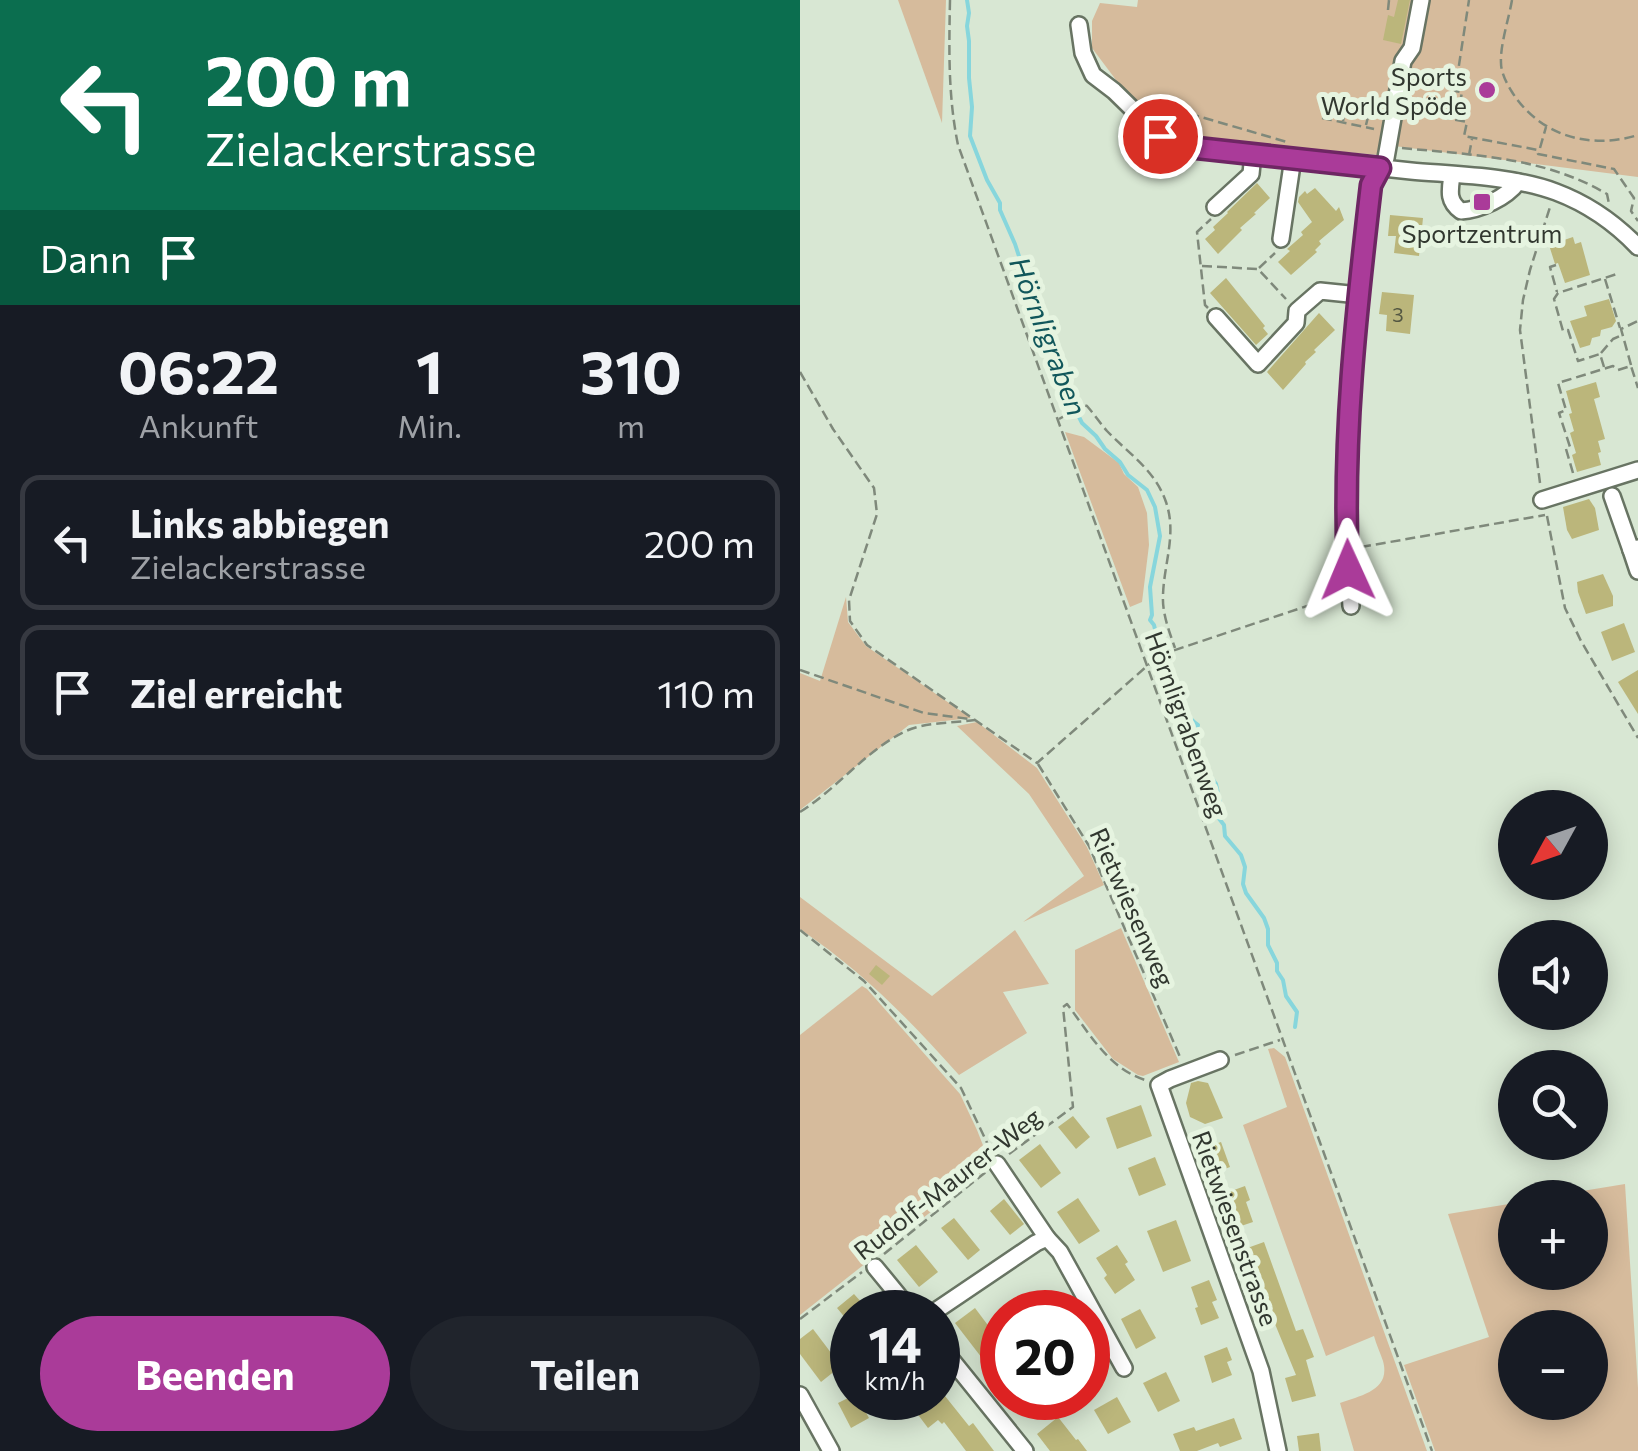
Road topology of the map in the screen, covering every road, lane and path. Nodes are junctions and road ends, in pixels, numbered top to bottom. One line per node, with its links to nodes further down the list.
1 (950, 0): 49 (path, Hörnligrabenweg)
2 (1390, 0): 6 (path)
3 (1421, 0): 10 (street)
4 (1469, 0): 12 (path)
5 (1512, 0): 14 (path)
6 (1388, 10)
7 (1079, 25): 21 (street)
8 (1136, 98): 20 (path)
9 (1370, 106): 10 (path); 13 (path); 15 (path)
10 (1395, 110): 12 (path); 16 (street)
11 (1322, 118): 13 (path)
12 (1456, 120): 18 (path)
13 (1343, 122): 15 (path)
14 (1546, 126): 17 (path); 19 (path)
15 (1366, 127): 16 (path)
16 (1390, 132): 24 (street)
17 (1638, 135)
18 (1472, 138): 19 (path); 22 (path)
19 (1537, 150): 23 (path); 29 (path)
20 (1292, 151): 21 (street); 24 (street); 30 (street)
21 (1253, 153): 28 (street)
22 (1469, 155)
23 (1532, 163)
24 (1380, 168): 25 (street); 38 (street)
25 (1452, 175): 26 (street); 26 (street)
26 (1518, 182): 27 (street)
27 (1554, 192): 31 (street); 53 (path)
28 (1215, 207): 32 (path)
29 (1638, 222)
30 (1281, 239): 34 (path)
31 (1638, 248)
32 (1200, 266): 34 (path); 40 (path)
33 (1556, 266): 37 (path)
34 (1258, 269): 39 (path)
35 (1620, 273): 36 (path)
36 (1604, 279): 37 (path); 42 (path)
37 (1558, 294): 44 (path)
38 (1359, 295): 39 (street); 54 (street)
39 (1298, 311): 40 (street)
40 (1216, 317)
41 (1638, 321): 42 (path)
42 (1620, 330): 43 (path)
43 (1622, 335): 44 (path); 45 (path)
44 (1600, 354): 46 (path)
45 (1631, 366): 46 (path); 48 (path)
46 (1605, 369): 51 (path)
47 (800, 372): 61 (path)
48 (1638, 388)
49 (1057, 420): 58 (path); 59 (path, Hörnligrabenweg)
50 (1638, 470): 51 (street)
51 (1578, 489): 53 (street)
52 (1612, 496): 55 (street)
53 (1545, 507): 54 (path); 62 (path)
54 (1348, 549): 57 (street)
55 (1635, 549): 56 (street)
56 (1638, 571)
57 (1350, 599): 58 (path)
58 (1176, 650): 59 (path)
59 (1147, 665): 63 (path); 66 (path, Hörnligrabenweg)
60 (800, 670): 61 (path)
61 (976, 719): 63 (path); 64 (path)
62 (1638, 738)
63 (1037, 762): 68 (path, Rietwiesenweg)
64 (800, 812)
65 (800, 930): 70 (path)
66 (1281, 1039): 67 (path); 82 (path, Hörnligrabenweg)
67 (1220, 1060): 68 (street)
68 (1186, 1072): 69 (street)
69 (1160, 1086): 70 (path, Rudolf-Maurer-Weg); 81 (street, Rietwiesenstrasse)
70 (997, 1164): 71 (street); 72 (path, Rudolf-Maurer-Weg)
71 (1047, 1238): 74 (street); 76 (street)
72 (871, 1267): 73 (street); 75 (path, Rudolf-Maurer-Weg)
73 (892, 1290)
74 (960, 1294)
75 (800, 1319)
76 (1124, 1368)
77 (960, 1371): 80 (street)
78 (800, 1395): 79 (street)
79 (831, 1451)
80 (1024, 1451)
81 (1278, 1451)
82 (1432, 1451)

